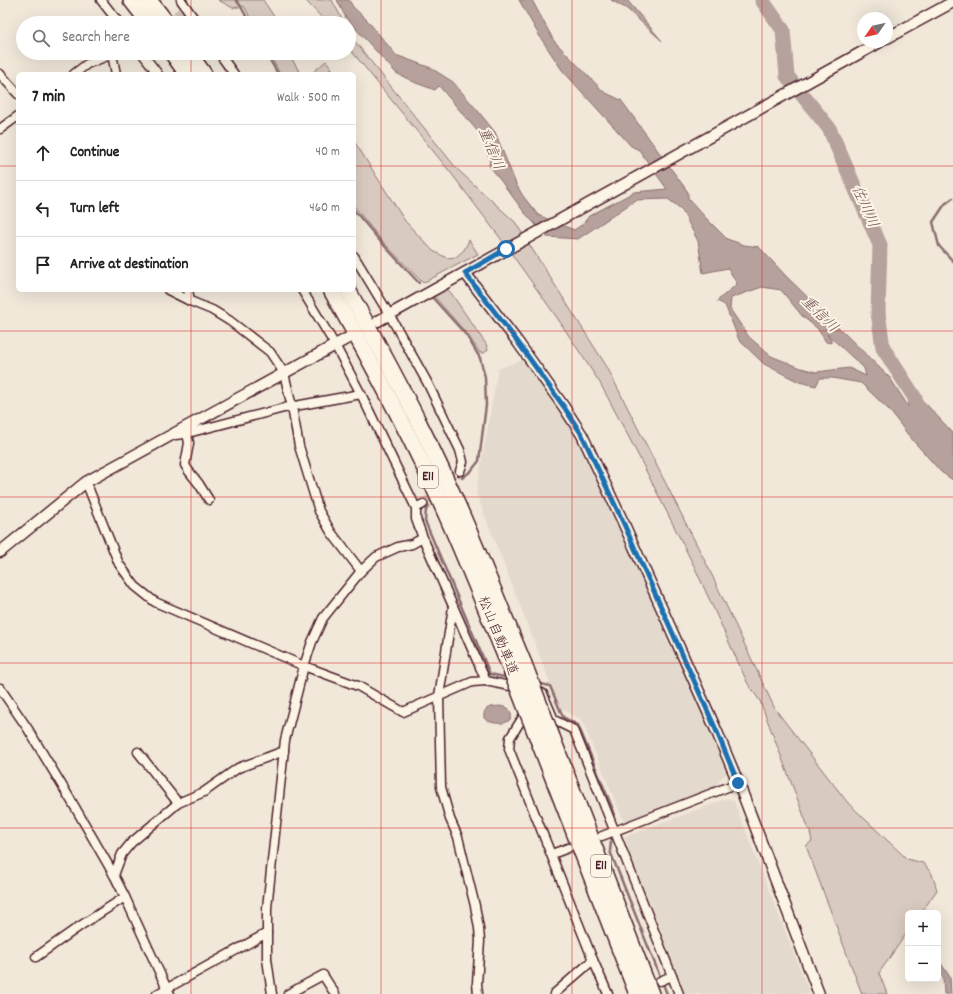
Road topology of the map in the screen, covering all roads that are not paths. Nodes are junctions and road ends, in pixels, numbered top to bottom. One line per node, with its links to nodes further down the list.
1 (101, 0): 6 (street)
2 (131, 0): 7 (highway)
3 (149, 0): 8 (highway)
4 (181, 0): 9 (street)
5 (953, 2): 10 (street)
6 (114, 16)
7 (144, 16)
8 (162, 16)
9 (191, 16)
10 (893, 35)
11 (869, 48): 29 (street)
12 (97, 60): 18 (street)
13 (114, 60): 19 (street)
14 (147, 60): 20 (street)
15 (177, 60): 21 (highway)
16 (194, 60): 22 (highway)
17 (224, 60): 23 (street)
18 (77, 72)
19 (116, 72)
20 (156, 72)
21 (186, 72)
22 (203, 72)
23 (233, 72)
24 (0, 74): 25 (street)
25 (16, 92)
26 (16, 117): 27 (street)
27 (0, 129)
28 (356, 259): 36 (street)
29 (465, 273): 36 (street); 61 (street)
30 (172, 292): 35 (street)
31 (188, 292): 35 (street)
32 (303, 292): 39 (street)
33 (332, 292): 53 (highway, 松山自動車道 / E11)
34 (349, 292): 53 (highway, 松山自動車道 / E11)
35 (190, 301): 40 (street)
36 (389, 314): 37 (street); 45 (street)
37 (378, 321)
38 (348, 338): 39 (street)
39 (335, 345): 40 (street); 41 (street)
40 (284, 373): 42 (street); 44 (street)
41 (361, 394): 42 (street); 48 (street)
42 (292, 407): 43 (street); 50 (street)
43 (187, 433): 44 (street); 47 (street)
44 (171, 436): 46 (street)
45 (460, 471)
46 (86, 482): 49 (street); 52 (street)
47 (209, 500)
48 (423, 538): 50 (street); 51 (street)
49 (0, 552)
50 (361, 571): 52 (street)
51 (453, 607): 54 (street); 57 (street)
52 (304, 666): 57 (street); 59 (street)
53 (517, 667): 58 (highway, 松山自動車道 / E11, bridge)
54 (486, 681): 56 (street); 57 (street)
55 (0, 688): 67 (street)
56 (529, 691): 63 (street); 66 (street)
57 (439, 696): 79 (street)
58 (546, 740): 82 (highway, 松山自動車道 / E11); 83 (highway, 松山自動車道 / E11)
59 (284, 751): 62 (street); 69 (street)
60 (138, 752): 62 (street)
61 (738, 783): 63 (street); 85 (street)
62 (178, 803): 67 (street)
63 (615, 832): 64 (street); 72 (street)
64 (602, 836)
65 (568, 848): 66 (street)
66 (552, 854): 71 (street)
67 (114, 875): 68 (street)
68 (125, 897): 70 (street); 74 (street)
69 (267, 933): 74 (street); 76 (street)
70 (36, 957)
71 (593, 960): 80 (street); 81 (street)
72 (672, 976): 73 (street); 84 (street)
73 (660, 980)
74 (168, 992): 75 (street)
75 (157, 994)
76 (272, 994)
77 (288, 994): 78 (street)
78 (335, 994)
79 (478, 994)
80 (554, 994)
81 (608, 994)
82 (636, 994)
83 (651, 994)
84 (679, 994)
85 (818, 994)

